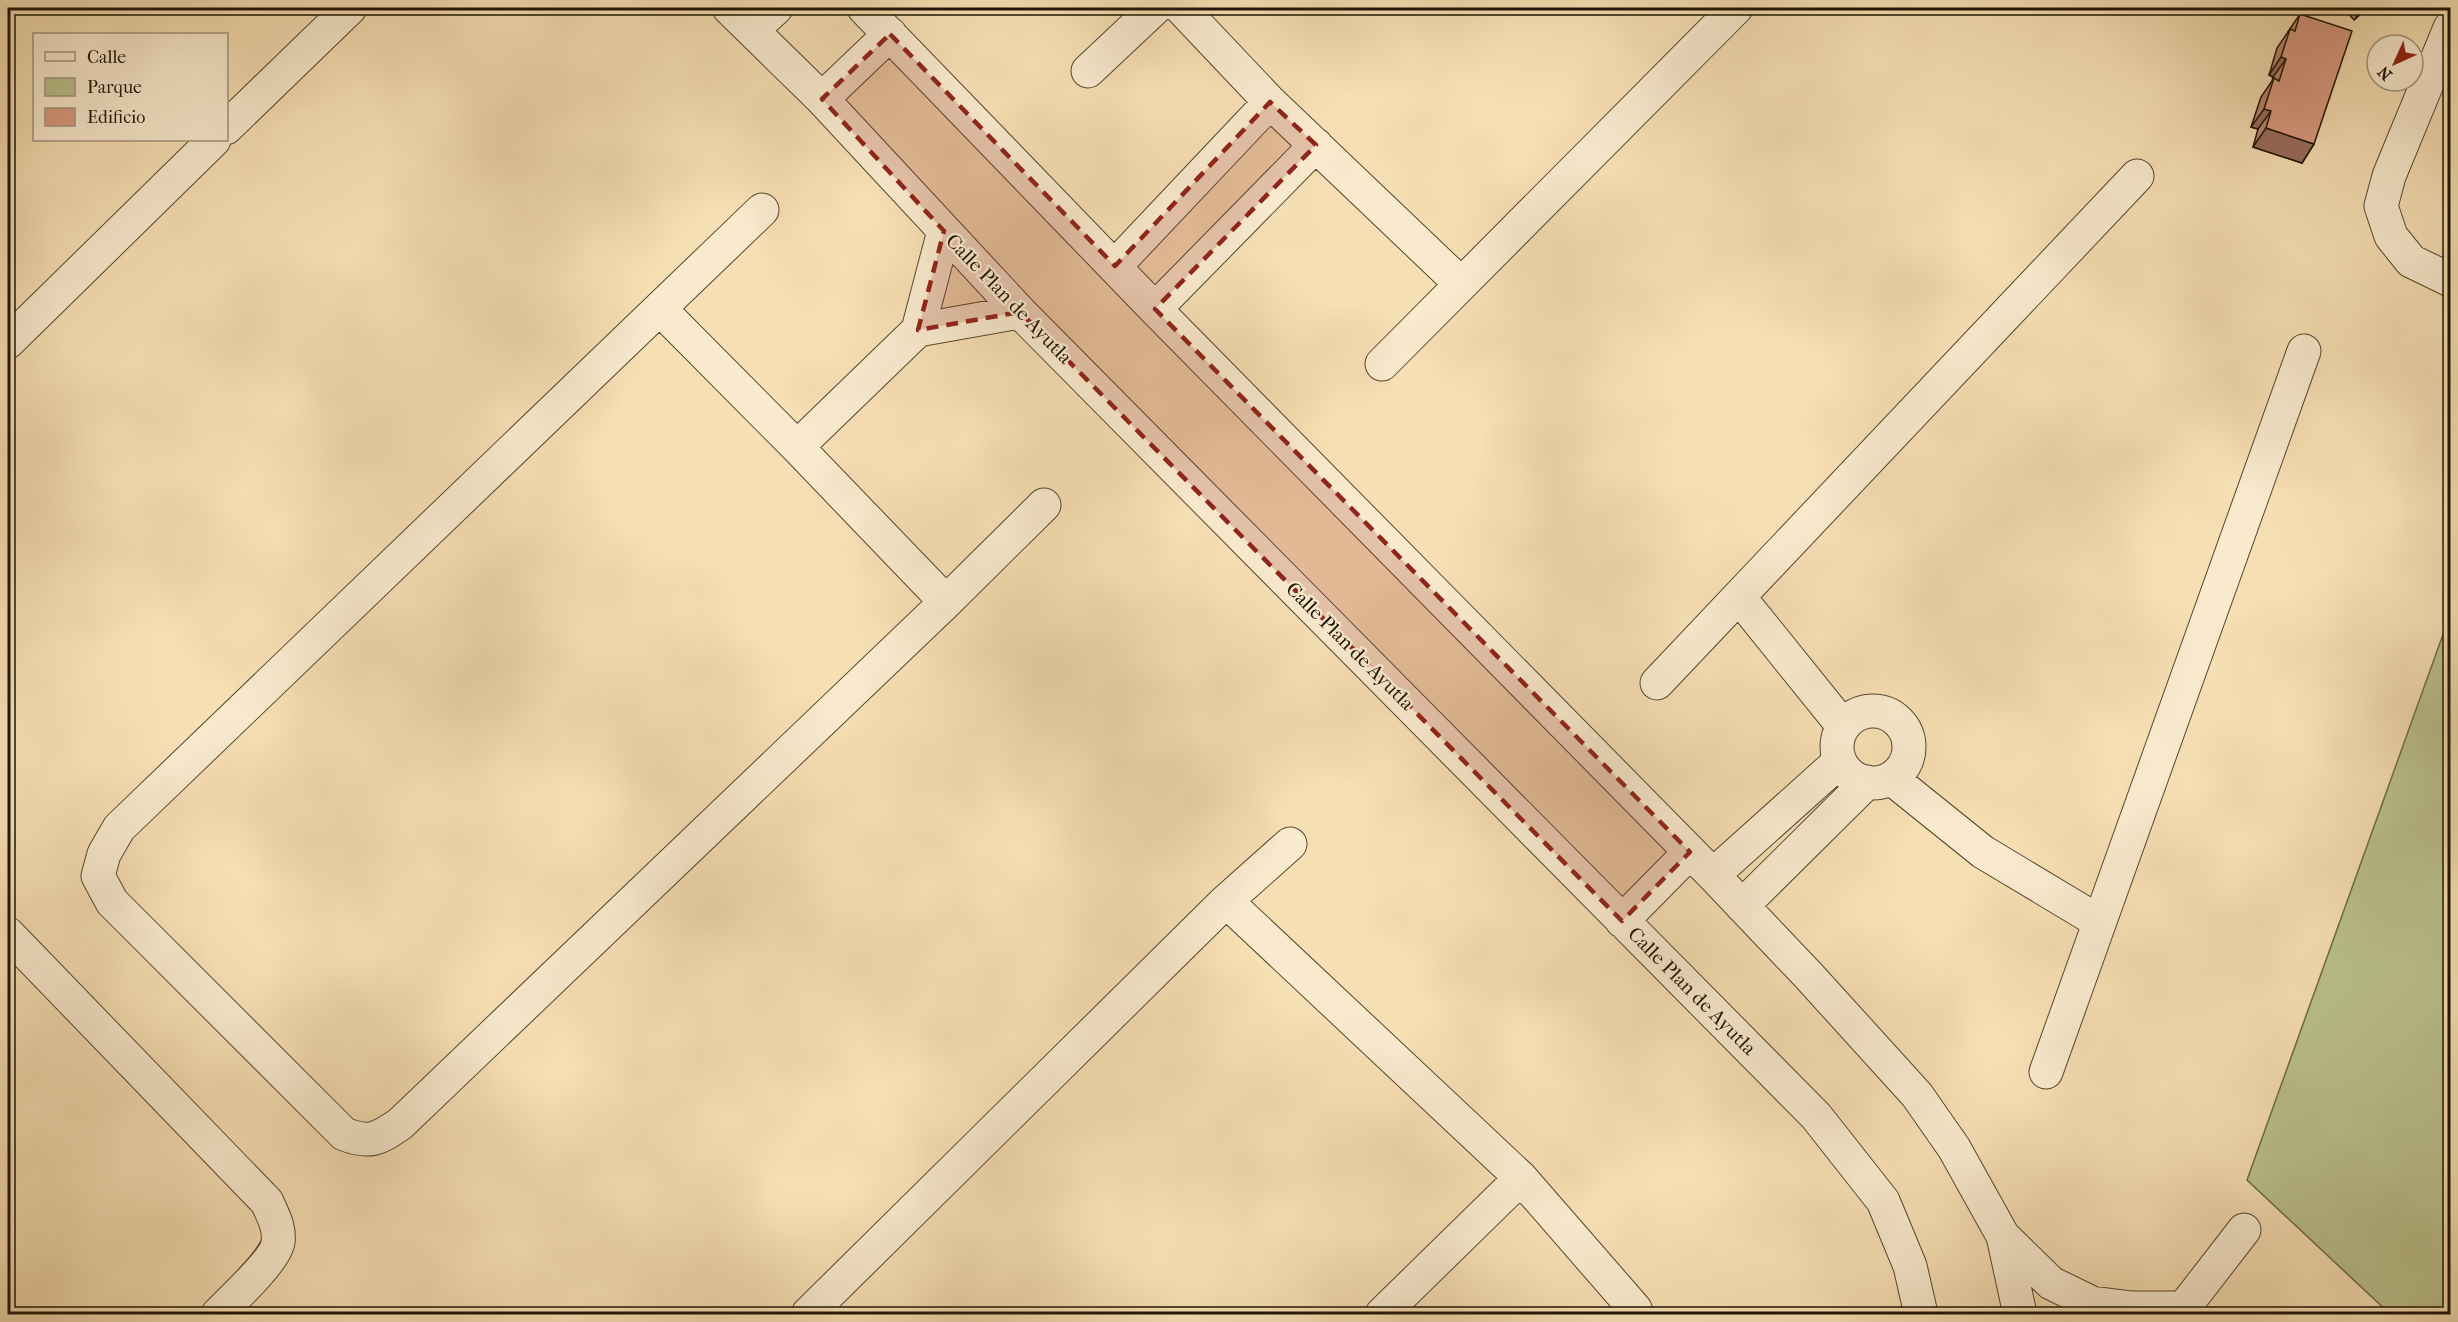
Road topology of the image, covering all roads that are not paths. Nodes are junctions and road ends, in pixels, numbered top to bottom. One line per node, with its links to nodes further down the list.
1 (350, 8): 14 (street)
2 (729, 8): 9 (street, Calle Plan de Ayutla)
3 (776, 8): 9 (street)
4 (864, 8): 10 (street)
5 (1155, 8): 11 (street)
6 (1181, 8): 13 (street)
7 (1736, 8): 22 (street)
8 (2451, 28): 21 (street)
9 (752, 30): 12 (street, Calle Plan de Ayutla)
10 (890, 34): 12 (street); 20 (street)
11 (1088, 71)
12 (822, 99): 19 (street, Calle Plan de Ayutla)
13 (1270, 102): 16 (street); 20 (street)
14 (228, 126)
15 (213, 141): 27 (street)
16 (1316, 145): 22 (street); 23 (street)
17 (2137, 176): 32 (street)
18 (762, 210): 24 (street)
19 (944, 231): 25 (street, Calle Plan de Ayutla); 26 (street)
20 (1115, 267): 23 (street)
21 (2451, 280)
22 (1461, 284): 29 (street)
23 (1155, 309): 39 (street)
24 (661, 310): 30 (street); 33 (street)
25 (1020, 312): 26 (street); 43 (street, Calle Plan de Ayutla)
26 (918, 330): 30 (street)
27 (8, 342)
28 (2304, 351): 44 (street)
29 (1382, 364)
30 (797, 447): 33 (street)
31 (1044, 505): 33 (street)
32 (1739, 597): 34 (street); 35 (street)
33 (946, 602)
34 (1657, 683)
35 (1843, 726): 36 (street); 37 (street)
36 (1839, 761): 37 (street); 40 (street)
37 (1879, 780): 42 (street); 44 (street)
38 (1290, 844): 41 (street)
39 (1690, 852): 40 (street); 43 (street, Calle Plan de Ayutla)
40 (1713, 875): 42 (street)
41 (1226, 901): 47 (street); 52 (street)
42 (1742, 906): 49 (street)
43 (1622, 921): 55 (street, Calle Plan de Ayutla)
44 (2098, 921): 46 (street)
45 (9, 939): 51 (street)
46 (2046, 1072)
47 (1521, 1178): 53 (street); 54 (street)
48 (2244, 1230): 50 (street)
49 (2003, 1236): 50 (street); 56 (street)
50 (2181, 1311)
51 (218, 1314)
52 (808, 1314)
53 (1382, 1314)
54 (1638, 1314)
55 (1921, 1314)
56 (2020, 1314)

